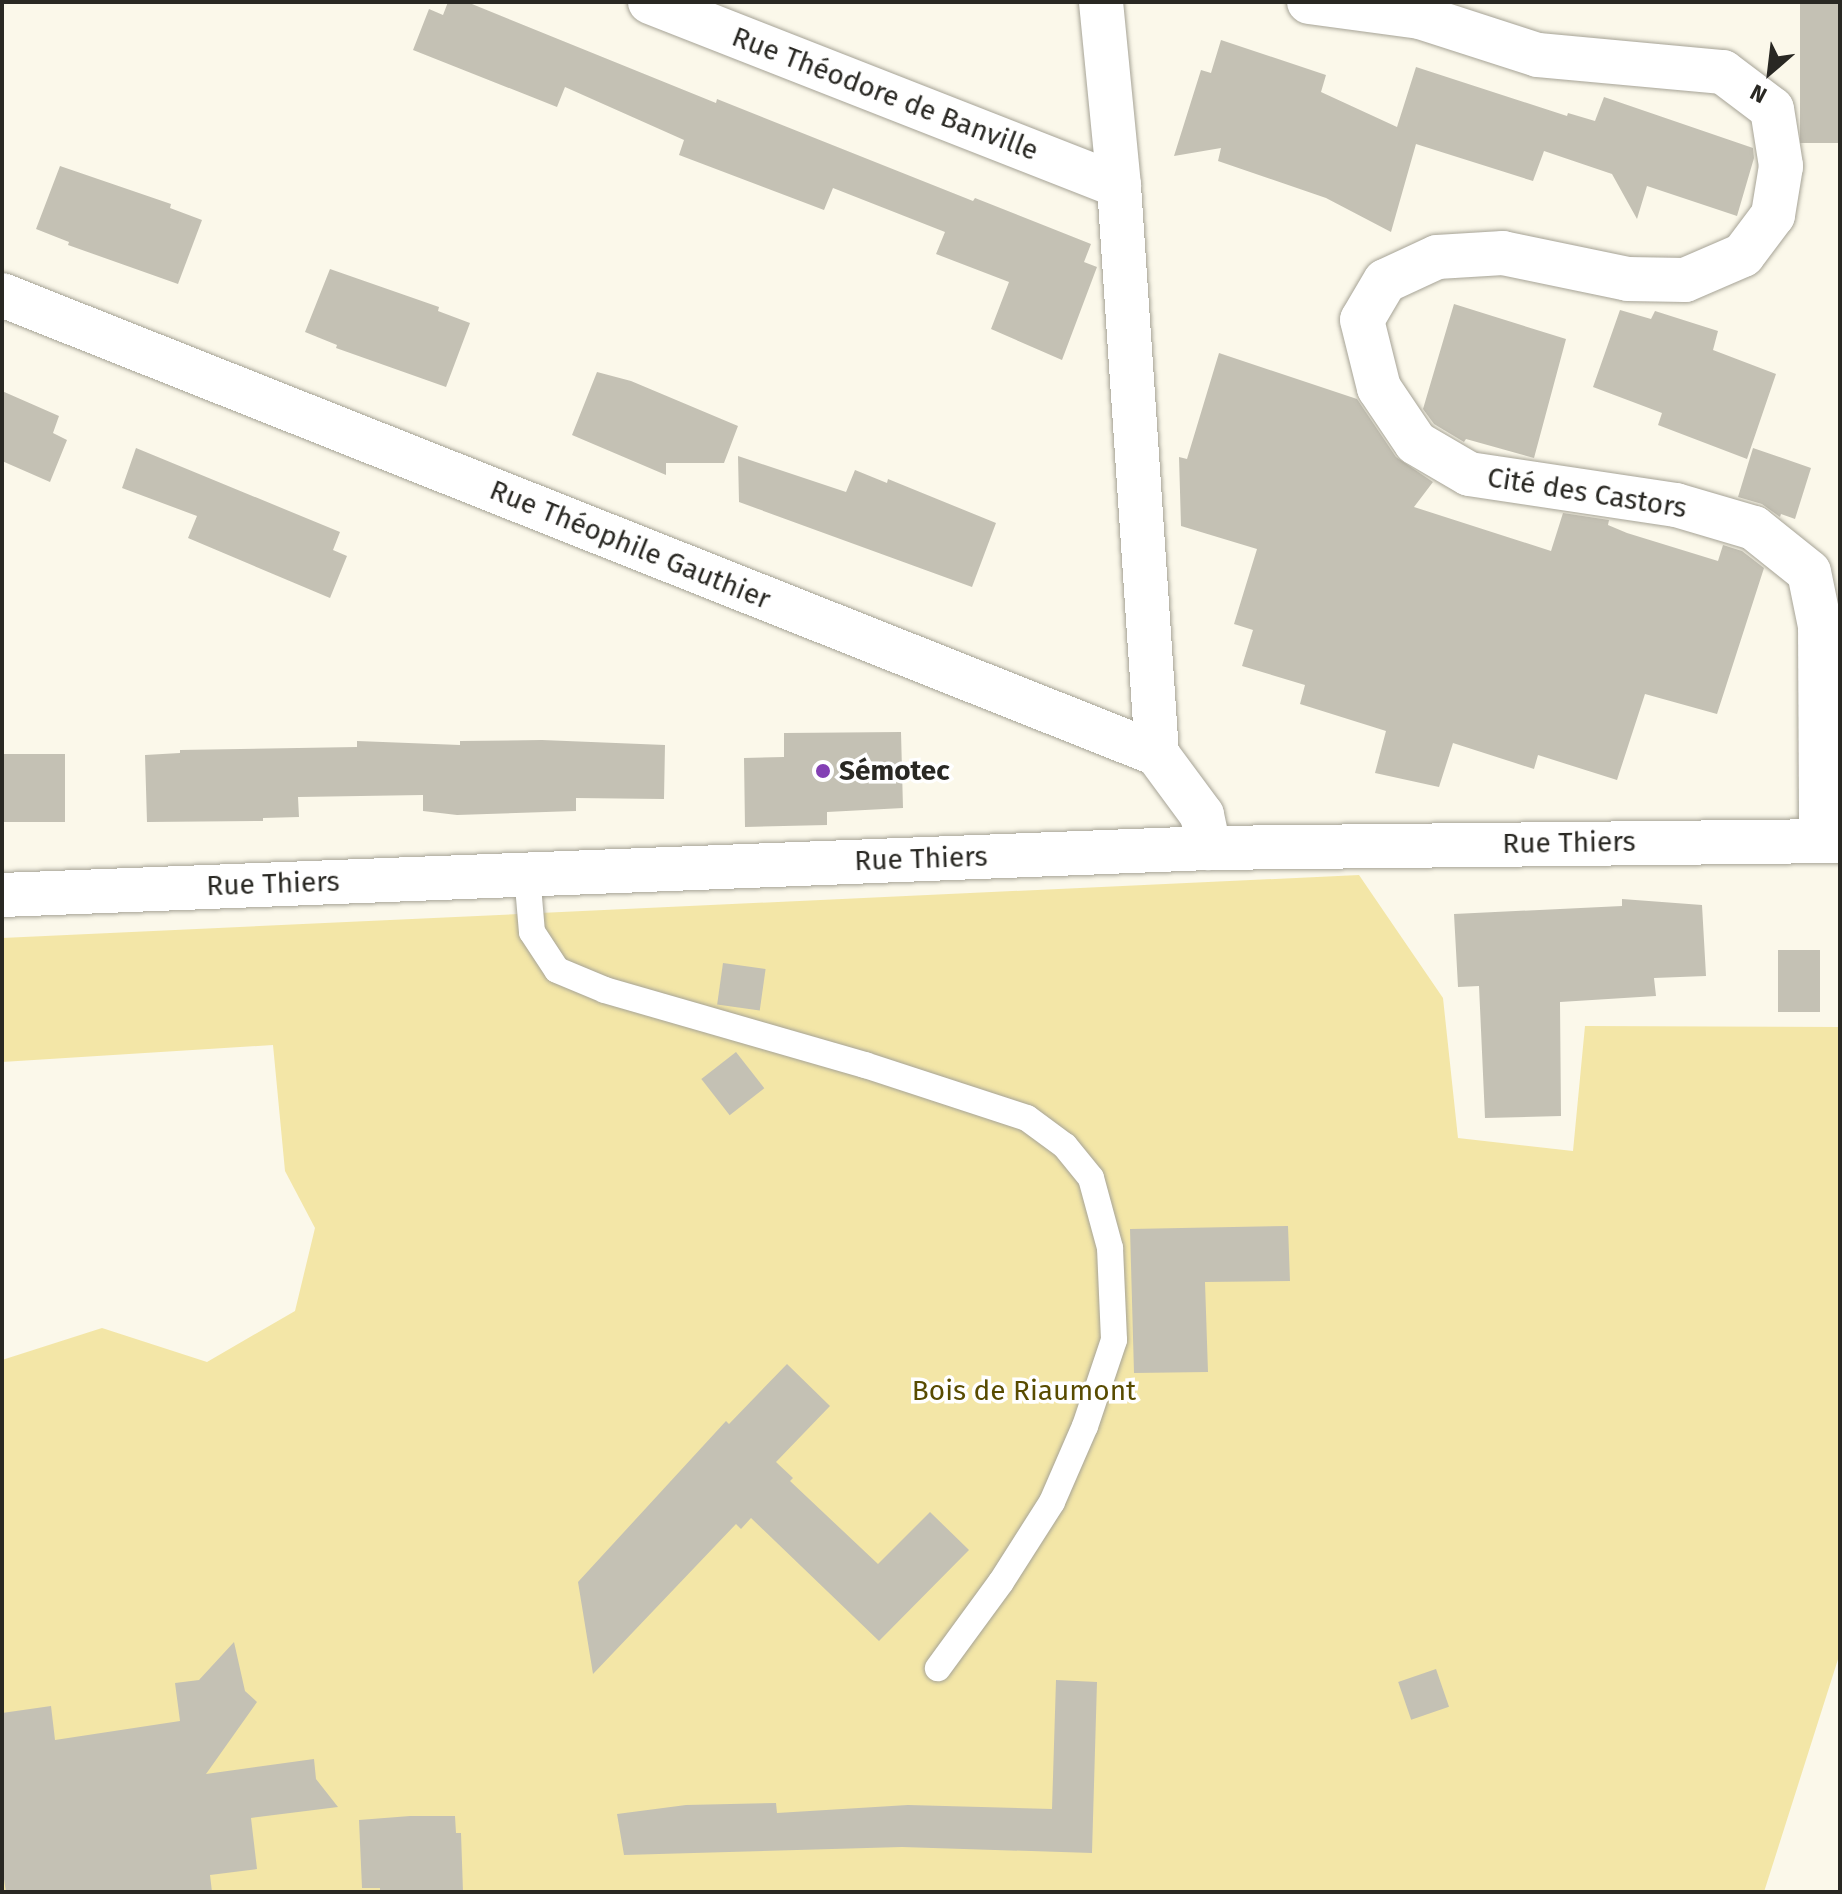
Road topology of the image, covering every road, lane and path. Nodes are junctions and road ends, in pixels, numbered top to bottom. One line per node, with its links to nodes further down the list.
1 (650, 2): 4 (street, Rue Théodore de Banville)
2 (1101, 2): 4 (street)
3 (1309, 2): 7 (street, Cité des Castors)
4 (1119, 186): 6 (street)
5 (2, 295): 6 (street, Rue Théophile Gauthier)
6 (1157, 754): 8 (street)
7 (1830, 840): 8 (street, Rue Thiers)
8 (1209, 848): 9 (street, Rue Thiers)
9 (527, 874): 10 (street, Rue Thiers); 11 (lane)
10 (2, 895)
11 (938, 1668)

